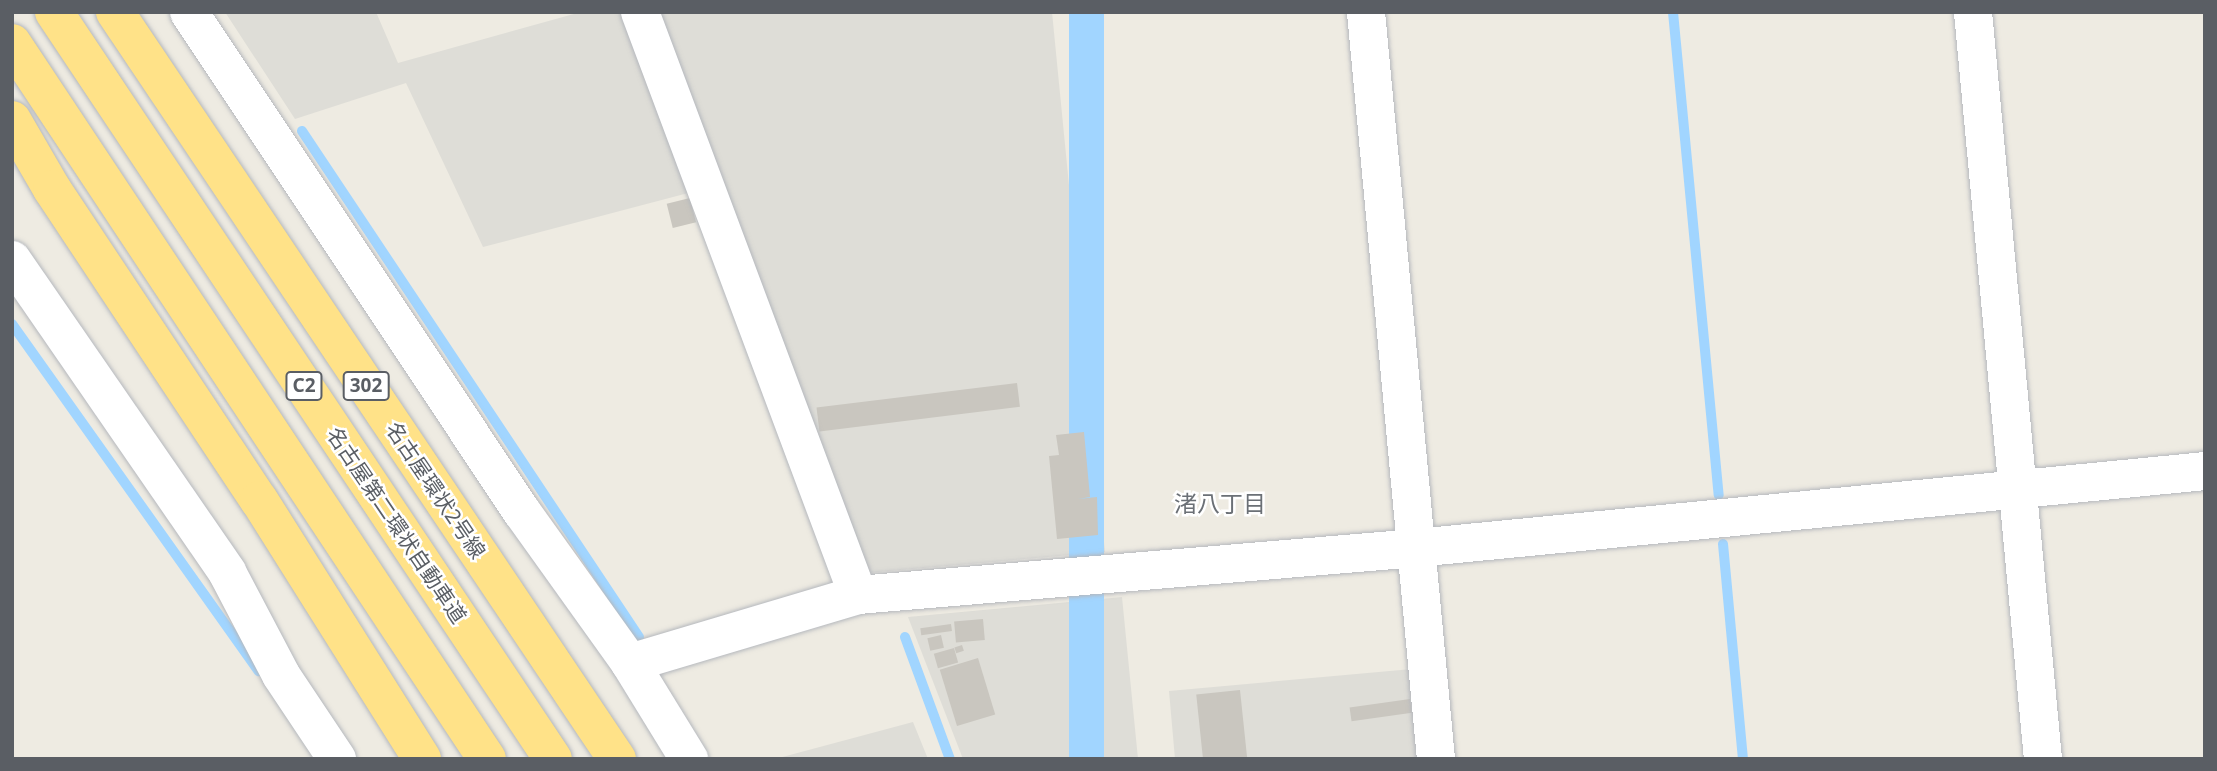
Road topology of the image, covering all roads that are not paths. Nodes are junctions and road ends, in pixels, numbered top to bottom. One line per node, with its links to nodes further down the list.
1 (54, 12): 18 (highway, 名古屋第二環状自動車道 / C2)
2 (115, 12): 19 (highway, 名古屋環状2号線 / 302)
3 (189, 12): 14 (street)
4 (640, 12): 13 (street)
5 (1366, 12): 12 (street)
6 (1973, 12): 11 (street)
7 (12, 43): 17 (highway)
8 (12, 120): 16 (highway)
9 (12, 260): 15 (street)
10 (2205, 471): 11 (street)
11 (2018, 488): 12 (street); 22 (street)
12 (1416, 548): 13 (street); 21 (street)
13 (858, 595): 14 (street)
14 (630, 663): 20 (street)
15 (337, 759)
16 (422, 759)
17 (486, 759)
18 (553, 759)
19 (617, 759)
20 (689, 759)
21 (1436, 759)
22 (2043, 759)

